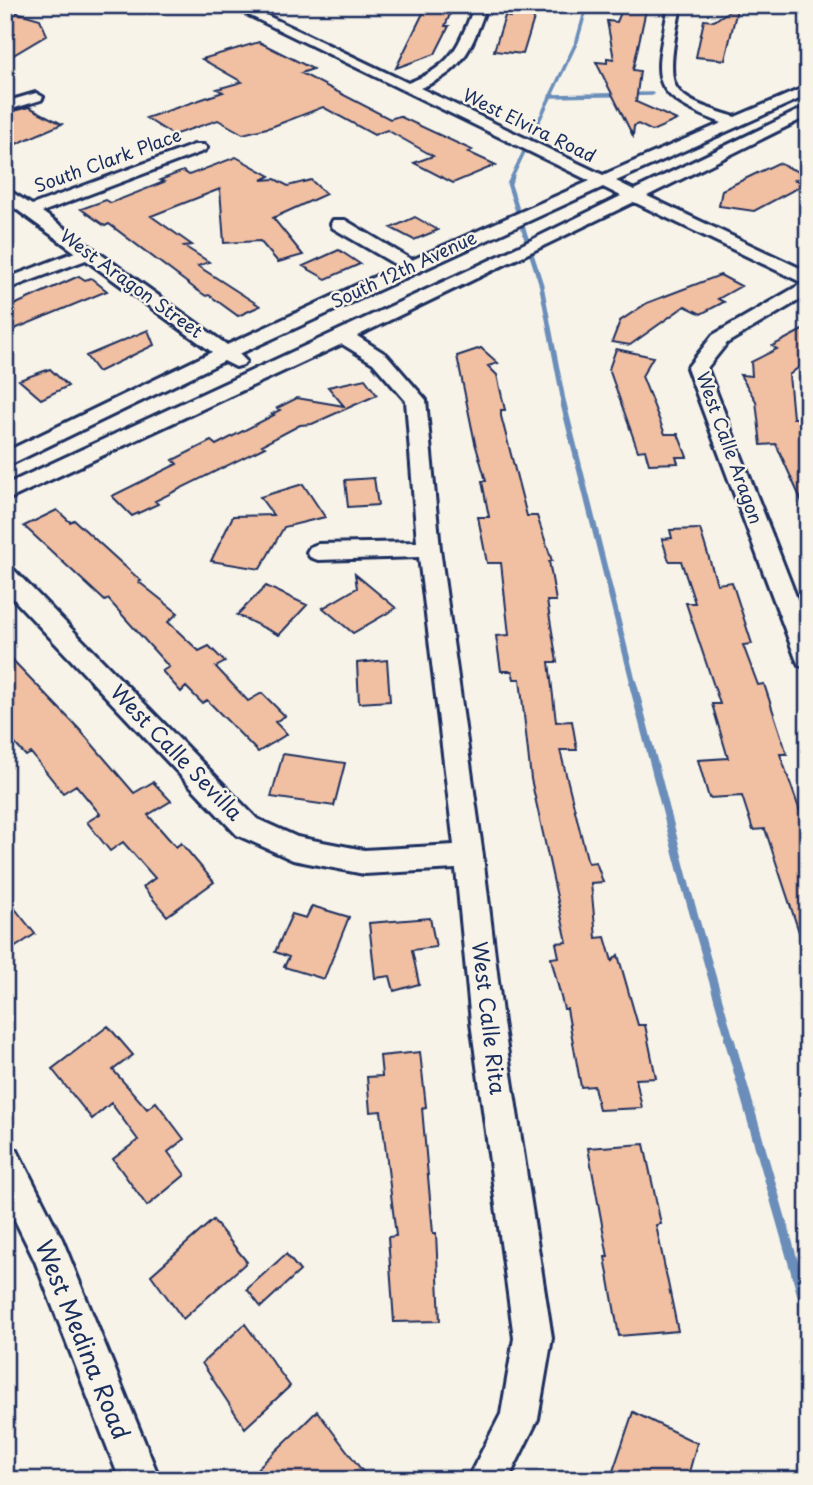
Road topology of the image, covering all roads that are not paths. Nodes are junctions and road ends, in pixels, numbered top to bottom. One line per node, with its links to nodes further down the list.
1 (234, 5): 5 (street, West Elvira Road)
2 (481, 5): 5 (street)
3 (675, 5): 10 (street)
4 (808, 77): 10 (street)
5 (407, 88): 13 (street, West Elvira Road)
6 (808, 90): 11 (street, South 12th Avenue)
7 (36, 97): 8 (street)
8 (5, 107)
9 (808, 110): 17 (street, South 12th Avenue)
10 (719, 116): 11 (street)
11 (736, 123): 15 (street, South 12th Avenue)
12 (808, 127): 17 (street, South 12th Avenue)
13 (528, 146): 15 (street, West Elvira Road)
14 (199, 148): 18 (street, South Clark Place)
15 (602, 183): 17 (street, West Elvira Road); 20 (street, South 12th Avenue)
16 (5, 192): 18 (street, West Aragon Street)
17 (639, 200): 23 (street, West Elvira Road); 26 (street, South 12th Avenue)
18 (30, 211): 21 (street, West Aragon Street)
19 (339, 224): 22 (street)
20 (502, 225): 22 (street, South 12th Avenue)
21 (88, 253): 24 (street); 27 (street, West Aragon Street)
22 (411, 267): 27 (street, South 12th Avenue)
23 (808, 279)
24 (5, 285)
25 (808, 287): 36 (street, West Calle Aragon)
26 (351, 340): 28 (street, South 12th Avenue); 31 (street, South 12th Avenue); 33 (street, West Calle Rita)
27 (220, 349): 28 (street, West Aragon Street); 29 (street, South 12th Avenue); 30 (street, South 12th Avenue)
28 (257, 377): 31 (street, South 12th Avenue)
29 (5, 441)
30 (5, 460)
31 (59, 470): 32 (street, South 12th Avenue)
32 (5, 494)
33 (429, 548): 34 (street); 37 (street, West Calle Rita)
34 (318, 552)
35 (5, 575): 37 (street, West Calle Sevilla)
36 (808, 659)
37 (469, 856): 40 (street, West Calle Rita)
38 (5, 1162): 39 (street, West Medina Road)
39 (140, 1480)
40 (487, 1480)

